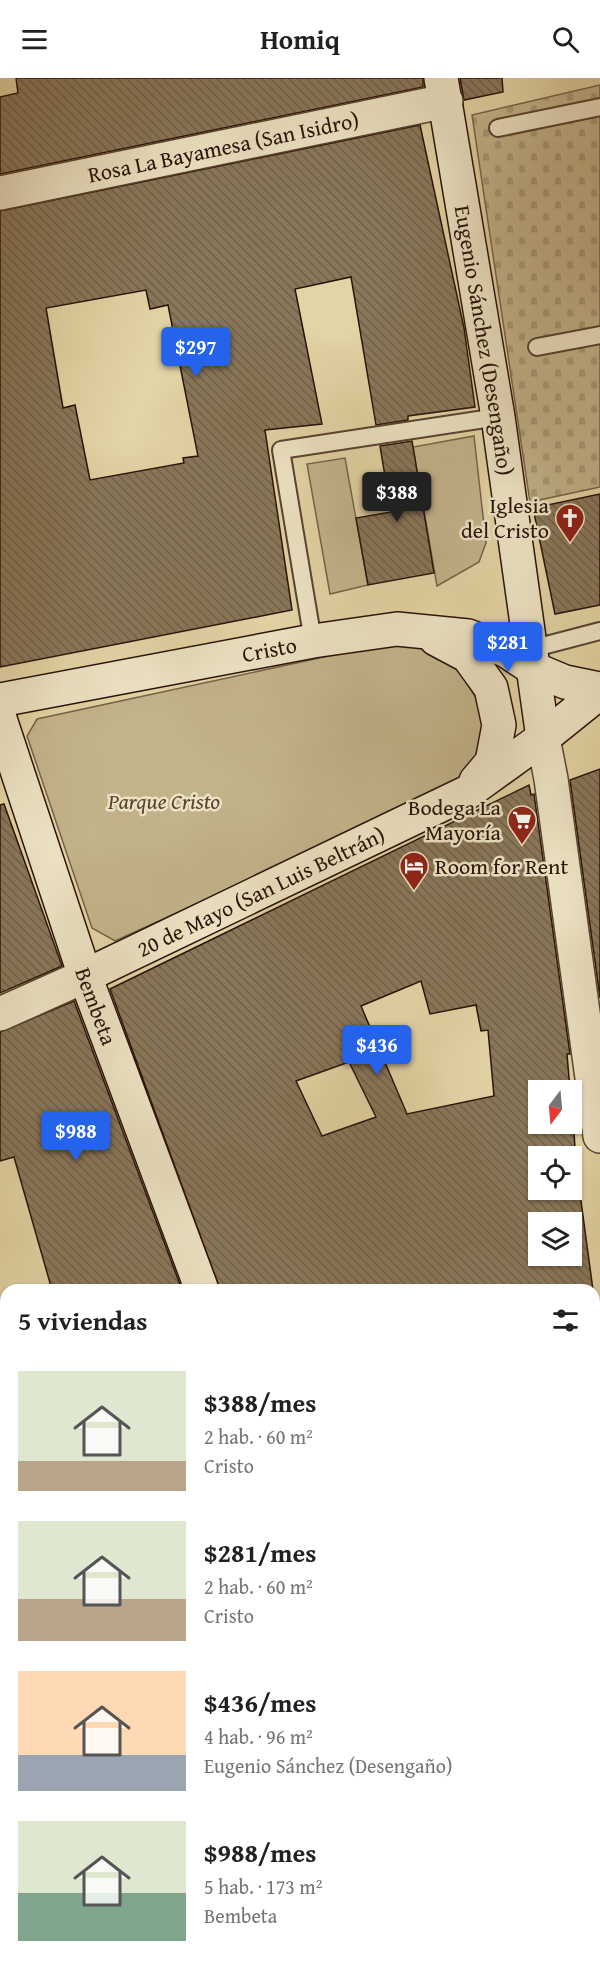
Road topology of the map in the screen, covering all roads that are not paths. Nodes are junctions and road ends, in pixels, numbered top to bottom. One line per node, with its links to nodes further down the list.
1 (443, 90): 4 (street, Rosa La Bayamesa (San Isidro)); 7 (street, Eugenio Sánchez (Desengaño))
2 (600, 107): 3 (lane)
3 (498, 128)
4 (0, 193)
5 (600, 335): 6 (lane)
6 (537, 347)
7 (498, 417): 10 (lane); 11 (street, Eugenio Sánchez (Desengaño))
8 (397, 629): 10 (street, Cristo); 11 (street, Cristo); 16 (street)
9 (600, 631): 11 (lane)
10 (313, 641): 13 (street, Cristo)
11 (526, 657): 12 (street, 20 de Mayo (San Luis Beltrán)); 15 (street, Eugenio Sánchez (Desengaño))
12 (600, 690): 15 (street, 20 de Mayo (San Luis Beltrán))
13 (0, 700)
14 (0, 719): 17 (street, Bembeta)
15 (543, 738): 16 (street, 20 de Mayo (San Luis Beltrán)); 19 (street, Eugenio Sánchez (Desengaño))
16 (468, 792): 17 (street, 20 de Mayo (San Luis Beltrán))
17 (85, 976): 18 (street, 20 de Mayo (San Luis Beltrán)); 20 (street, Bembeta)
18 (0, 1014)
19 (600, 1136)
20 (200, 1284)

